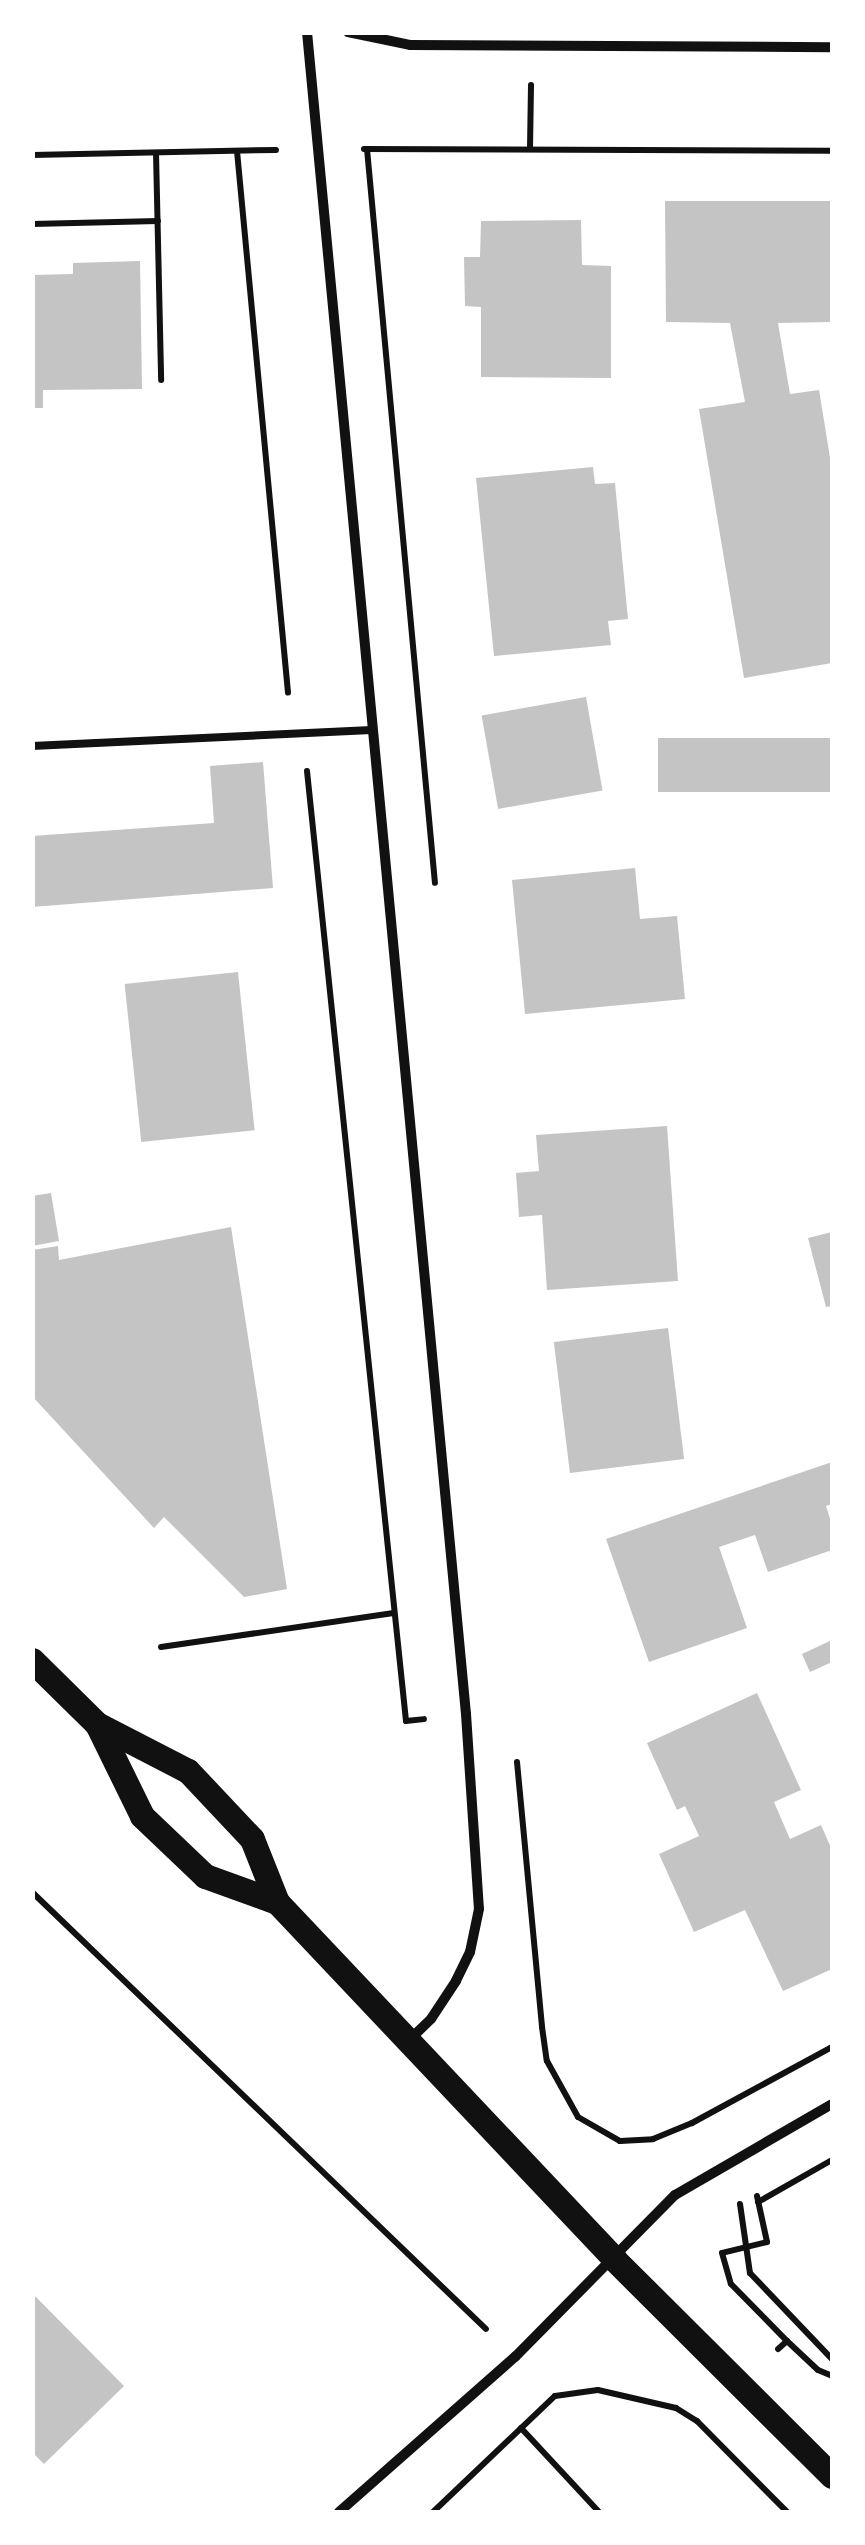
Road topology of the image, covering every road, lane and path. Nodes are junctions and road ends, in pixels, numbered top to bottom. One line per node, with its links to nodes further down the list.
1 (307, 32): 7 (street)
2 (348, 32): 4 (street)
3 (753, 32): 4 (lane)
4 (754, 47): 5 (street)
5 (832, 47)
6 (367, 148): 7 (path); 9 (path); 18 (path)
7 (317, 150): 8 (path); 15 (street)
8 (237, 151): 10 (path); 16 (path)
9 (832, 151)
10 (156, 153): 11 (path); 12 (path)
11 (32, 155)
12 (158, 221): 13 (path); 14 (path)
13 (32, 224)
14 (161, 380)
15 (372, 730): 16 (lane); 22 (street)
16 (303, 733): 17 (lane); 19 (path)
17 (32, 746)
18 (437, 899)
19 (394, 1613): 20 (path); 22 (path)
20 (161, 1647)
21 (32, 1660): 23 (main road)
22 (466, 1714): 27 (street)
23 (97, 1724): 26 (main road); 26 (main road)
24 (516, 1749): 28 (path)
25 (32, 1892): 36 (path)
26 (277, 1902): 27 (main road)
27 (408, 2041): 35 (main road)
28 (832, 2047)
29 (832, 2104): 30 (street)
30 (731, 2160): 34 (path); 35 (street)
31 (832, 2160): 33 (path)
32 (755, 2189): 33 (path)
33 (758, 2202): 34 (path)
34 (745, 2248): 37 (path); 39 (path)
35 (614, 2260): 42 (main road); 43 (street)
36 (488, 2331)
37 (787, 2341): 38 (path); 40 (path)
38 (778, 2348)
39 (832, 2359)
40 (832, 2376)
41 (521, 2428): 44 (path); 45 (path); 46 (path)
42 (832, 2476)
43 (339, 2512)
44 (434, 2512)
45 (599, 2512)
46 (787, 2512)

